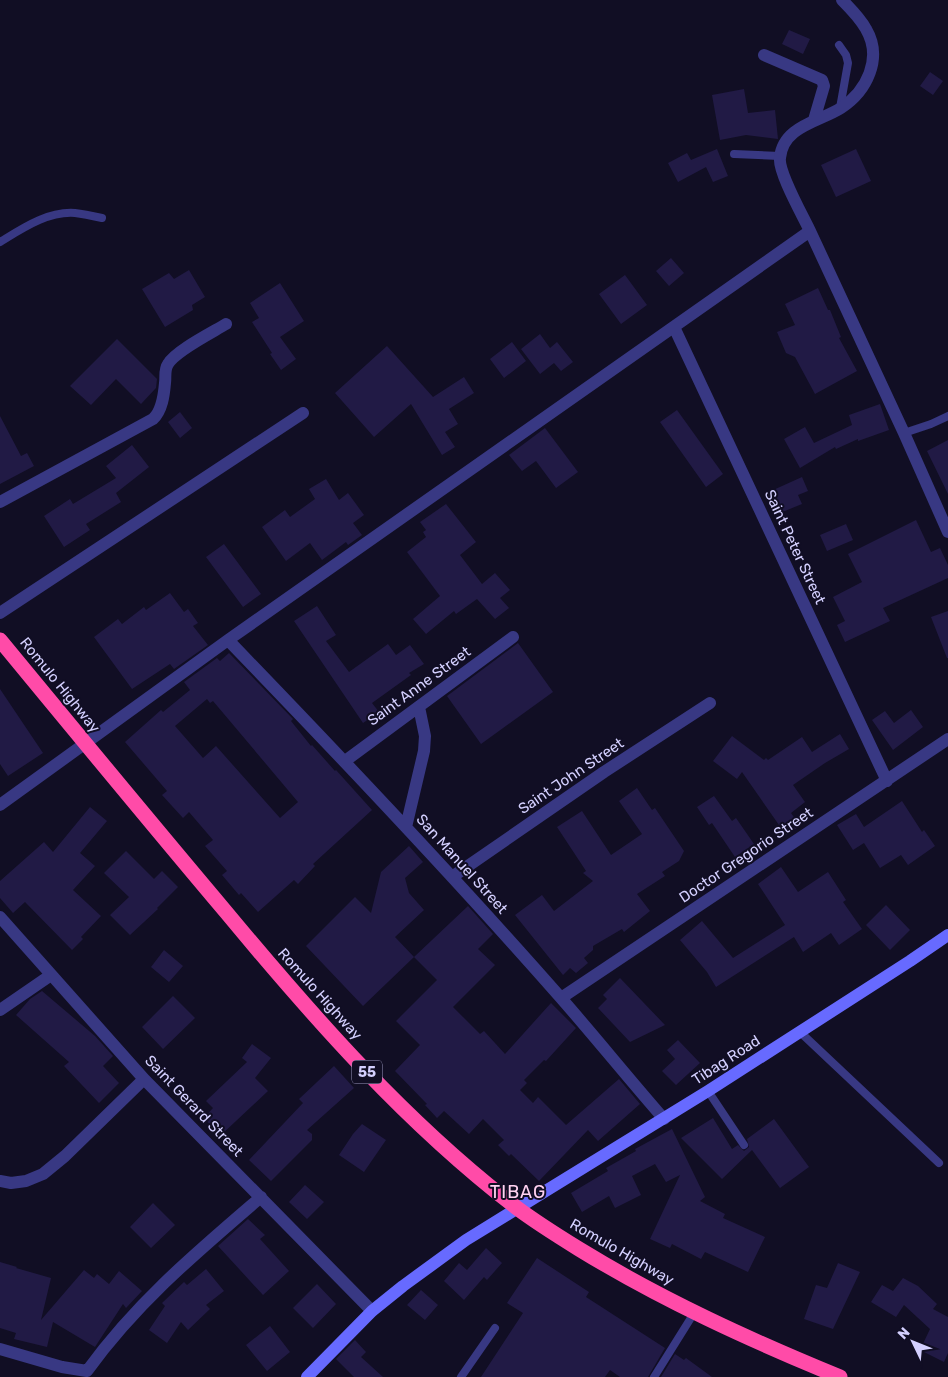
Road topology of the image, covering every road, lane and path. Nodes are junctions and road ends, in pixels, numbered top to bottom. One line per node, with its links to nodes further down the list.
1 (842, 0): 4 (street)
2 (839, 45): 4 (lane)
3 (764, 55): 5 (street)
4 (840, 108): 5 (street)
5 (814, 120): 7 (street)
6 (734, 154): 7 (lane)
7 (780, 156): 9 (street)
8 (102, 218): 10 (lane)
9 (810, 231): 12 (street); 15 (street)
10 (0, 242)
11 (226, 324): 16 (street)
12 (674, 328): 21 (street); 27 (street, Saint Peter Street)
13 (303, 413): 18 (street)
14 (948, 416): 15 (lane)
15 (904, 433): 17 (street)
16 (0, 502)
17 (948, 532)
18 (0, 613)
19 (513, 638): 23 (street, Saint Anne Street)
20 (0, 640): 25 (highway, Romulo Highway / 55)
21 (228, 640): 25 (street); 26 (street, San Manuel Street)
22 (710, 703): 30 (street, Saint John Street)
23 (419, 707): 26 (street, Saint Anne Street); 29 (street)
24 (948, 739): 27 (street, Doctor Gregorio Street)
25 (84, 743): 28 (street); 44 (highway, Romulo Highway / 55)
26 (345, 761): 29 (street, San Manuel Street)
27 (887, 781): 34 (street, Doctor Gregorio Street)
28 (0, 805)
29 (406, 827): 30 (street, San Manuel Street)
30 (452, 877): 34 (street, San Manuel Street)
31 (0, 917): 33 (street, Saint Gerard Street)
32 (948, 935): 36 (street, Tibag Road)
33 (51, 974): 35 (street); 37 (street, Saint Gerard Street)
34 (561, 998): 39 (street, San Manuel Street)
35 (0, 1010)
36 (800, 1032): 38 (street, Tibag Road); 41 (lane)
37 (144, 1079): 42 (street); 43 (street, Saint Gerard Street)
38 (708, 1091): 39 (street, Tibag Road); 40 (lane)
39 (664, 1119): 44 (street, Tibag Road)
40 (744, 1145)
41 (939, 1162)
42 (0, 1181)
43 (261, 1197): 45 (street, Saint Gerard Street); 49 (street)
44 (518, 1208): 45 (street, Tibag Road); 46 (highway, Romulo Highway / 55)
45 (372, 1311): 50 (street, Tibag Road)
46 (694, 1314): 52 (lane); 53 (highway, Romulo Highway / 55)
47 (495, 1328): 51 (lane)
48 (0, 1349): 49 (street)
49 (92, 1374)
50 (307, 1377)
51 (461, 1377)
52 (654, 1377)
53 (840, 1377)

